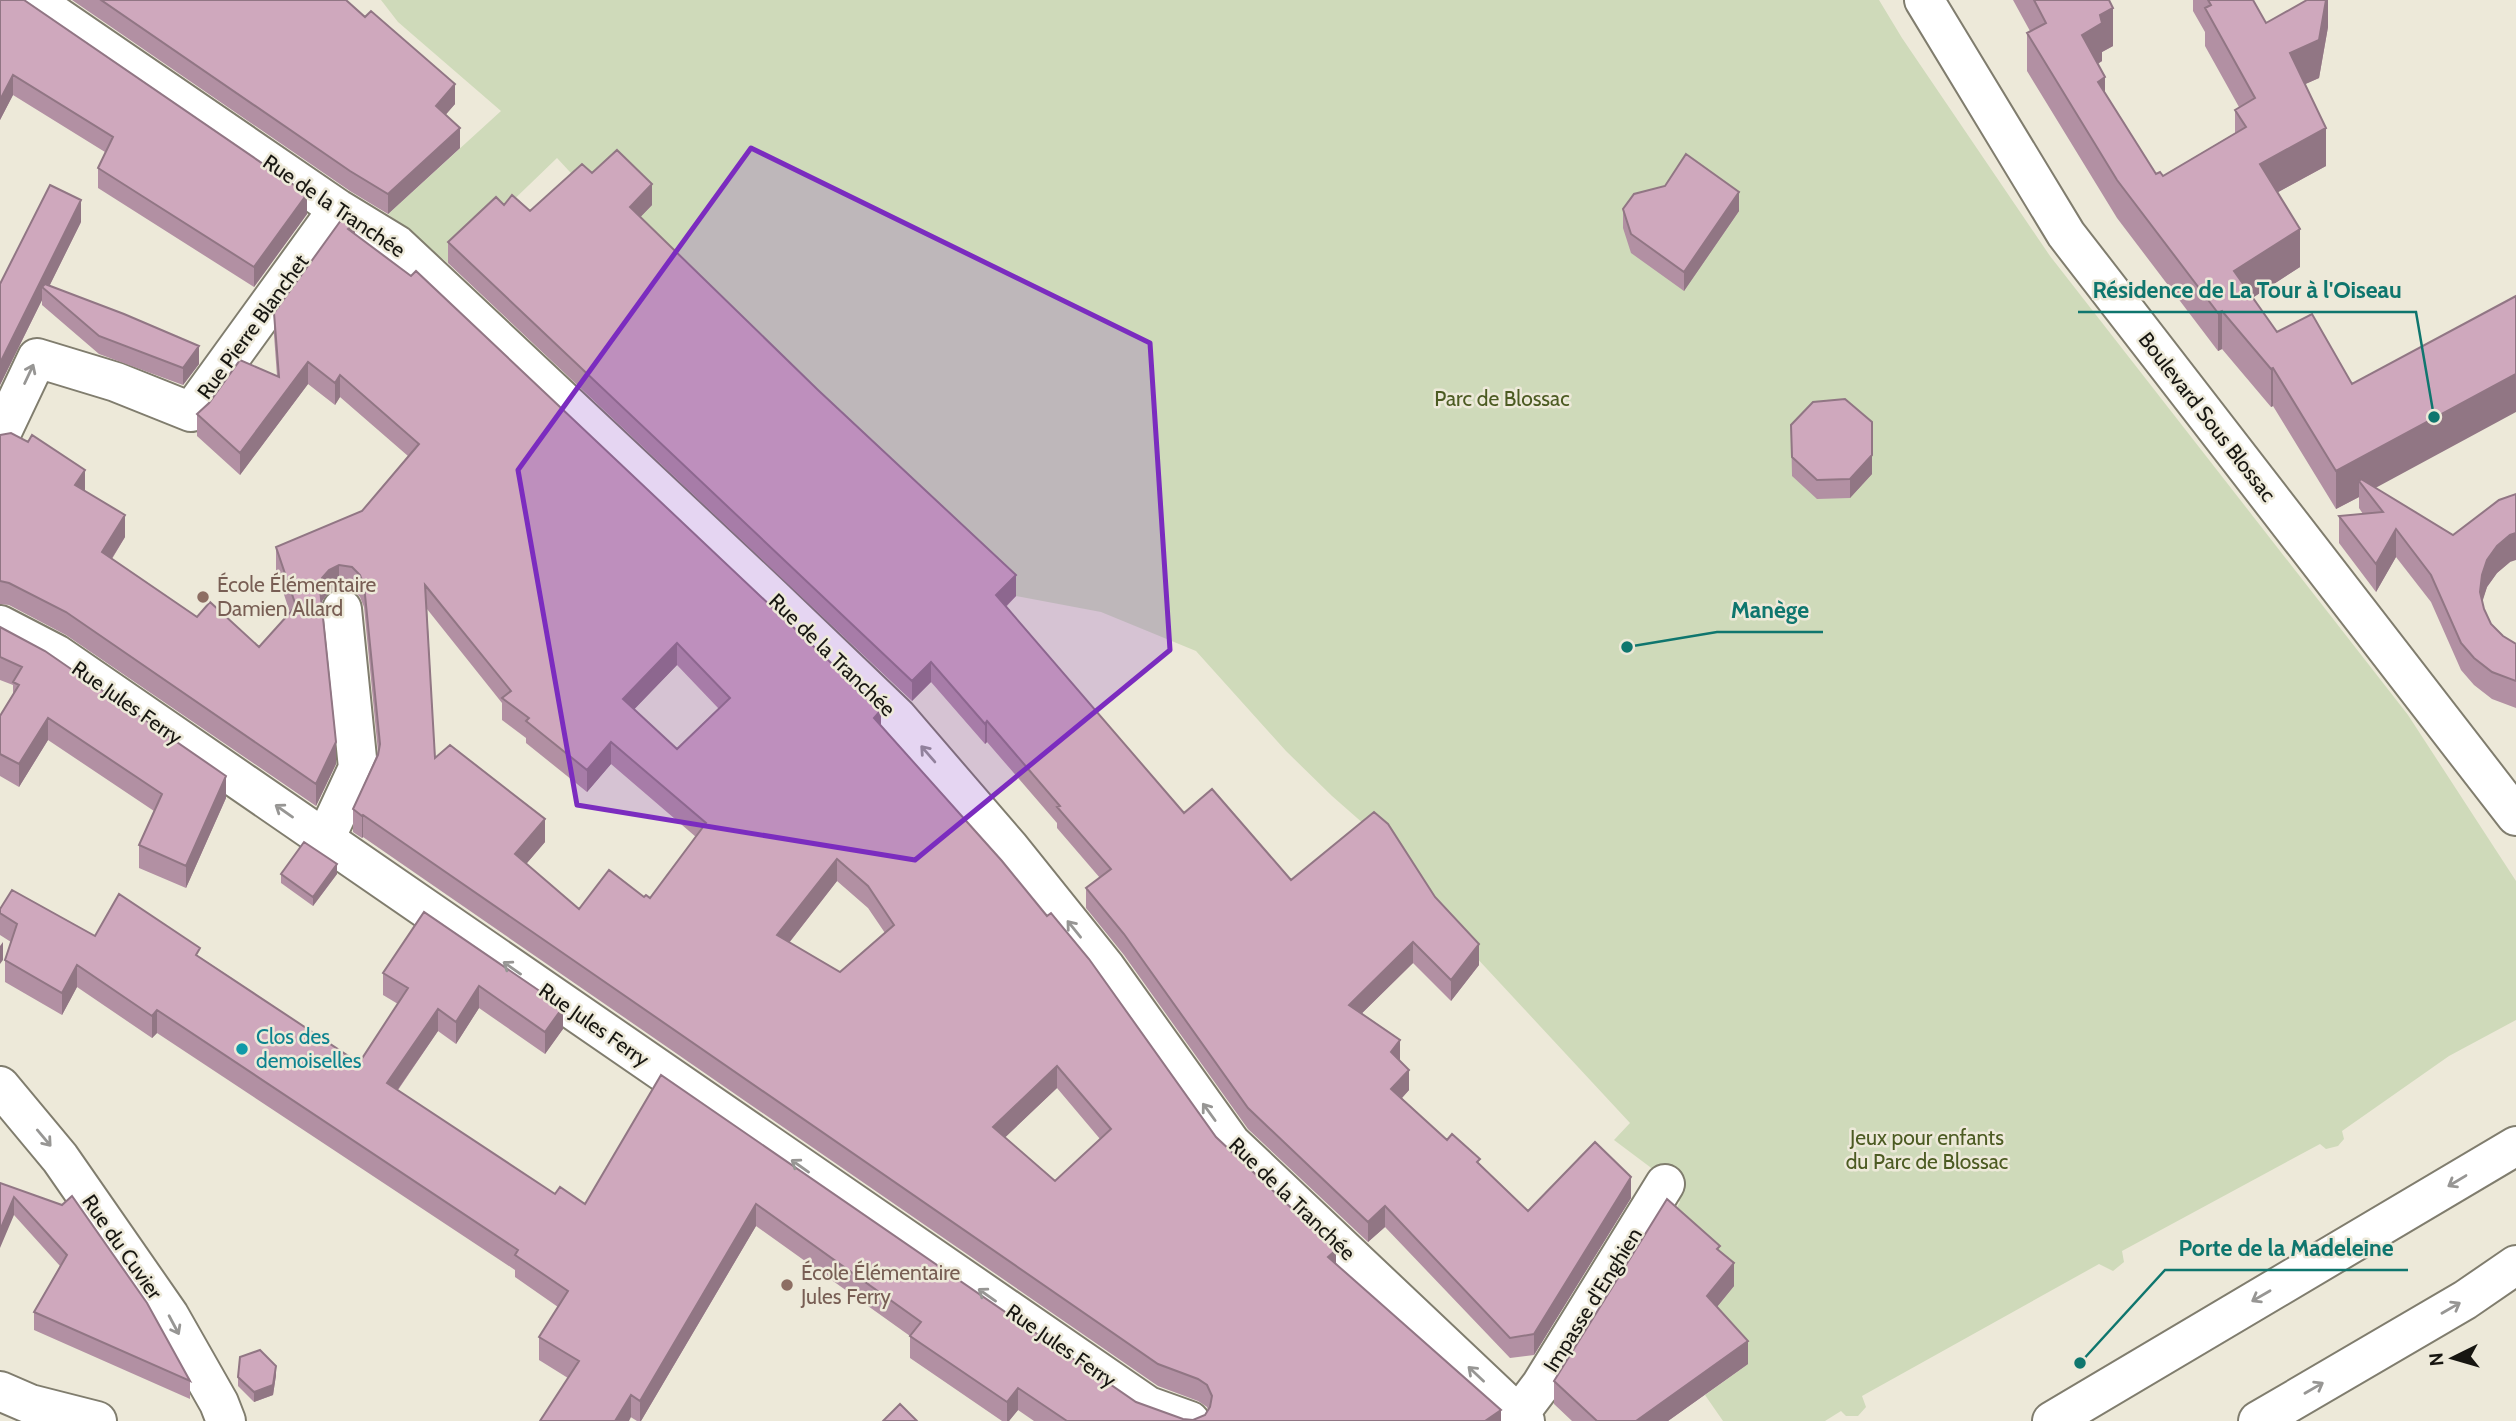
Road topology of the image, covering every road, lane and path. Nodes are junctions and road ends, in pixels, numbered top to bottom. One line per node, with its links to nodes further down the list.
1 (33, 0): 3 (street, Rue de la Tranchée)
2 (1924, 0): 7 (street, Boulevard Sous Blossac)
3 (338, 209): 4 (street, Rue Pierre Blanchet, one-way to 3); 14 (street, Rue de la Tranchée, one-way to 3)
4 (0, 436)
5 (342, 610): 8 (street)
6 (0, 625): 8 (street, Rue Jules Ferry, one-way to 6)
7 (2516, 816)
8 (325, 839): 17 (street, Rue Jules Ferry, one-way to 8)
9 (0, 1086): 16 (street, Rue du Cuvier, one-way to 16)
10 (2516, 1146): 18 (street, one-way to 18)
11 (1665, 1184): 14 (street, Impasse d'Enghien)
12 (2516, 1265): 19 (street, one-way to 12)
13 (27, 1405): 15 (street)
14 (1522, 1418)
15 (97, 1421)
16 (226, 1421)
17 (1190, 1421)
18 (2052, 1421)
19 (2258, 1421)

